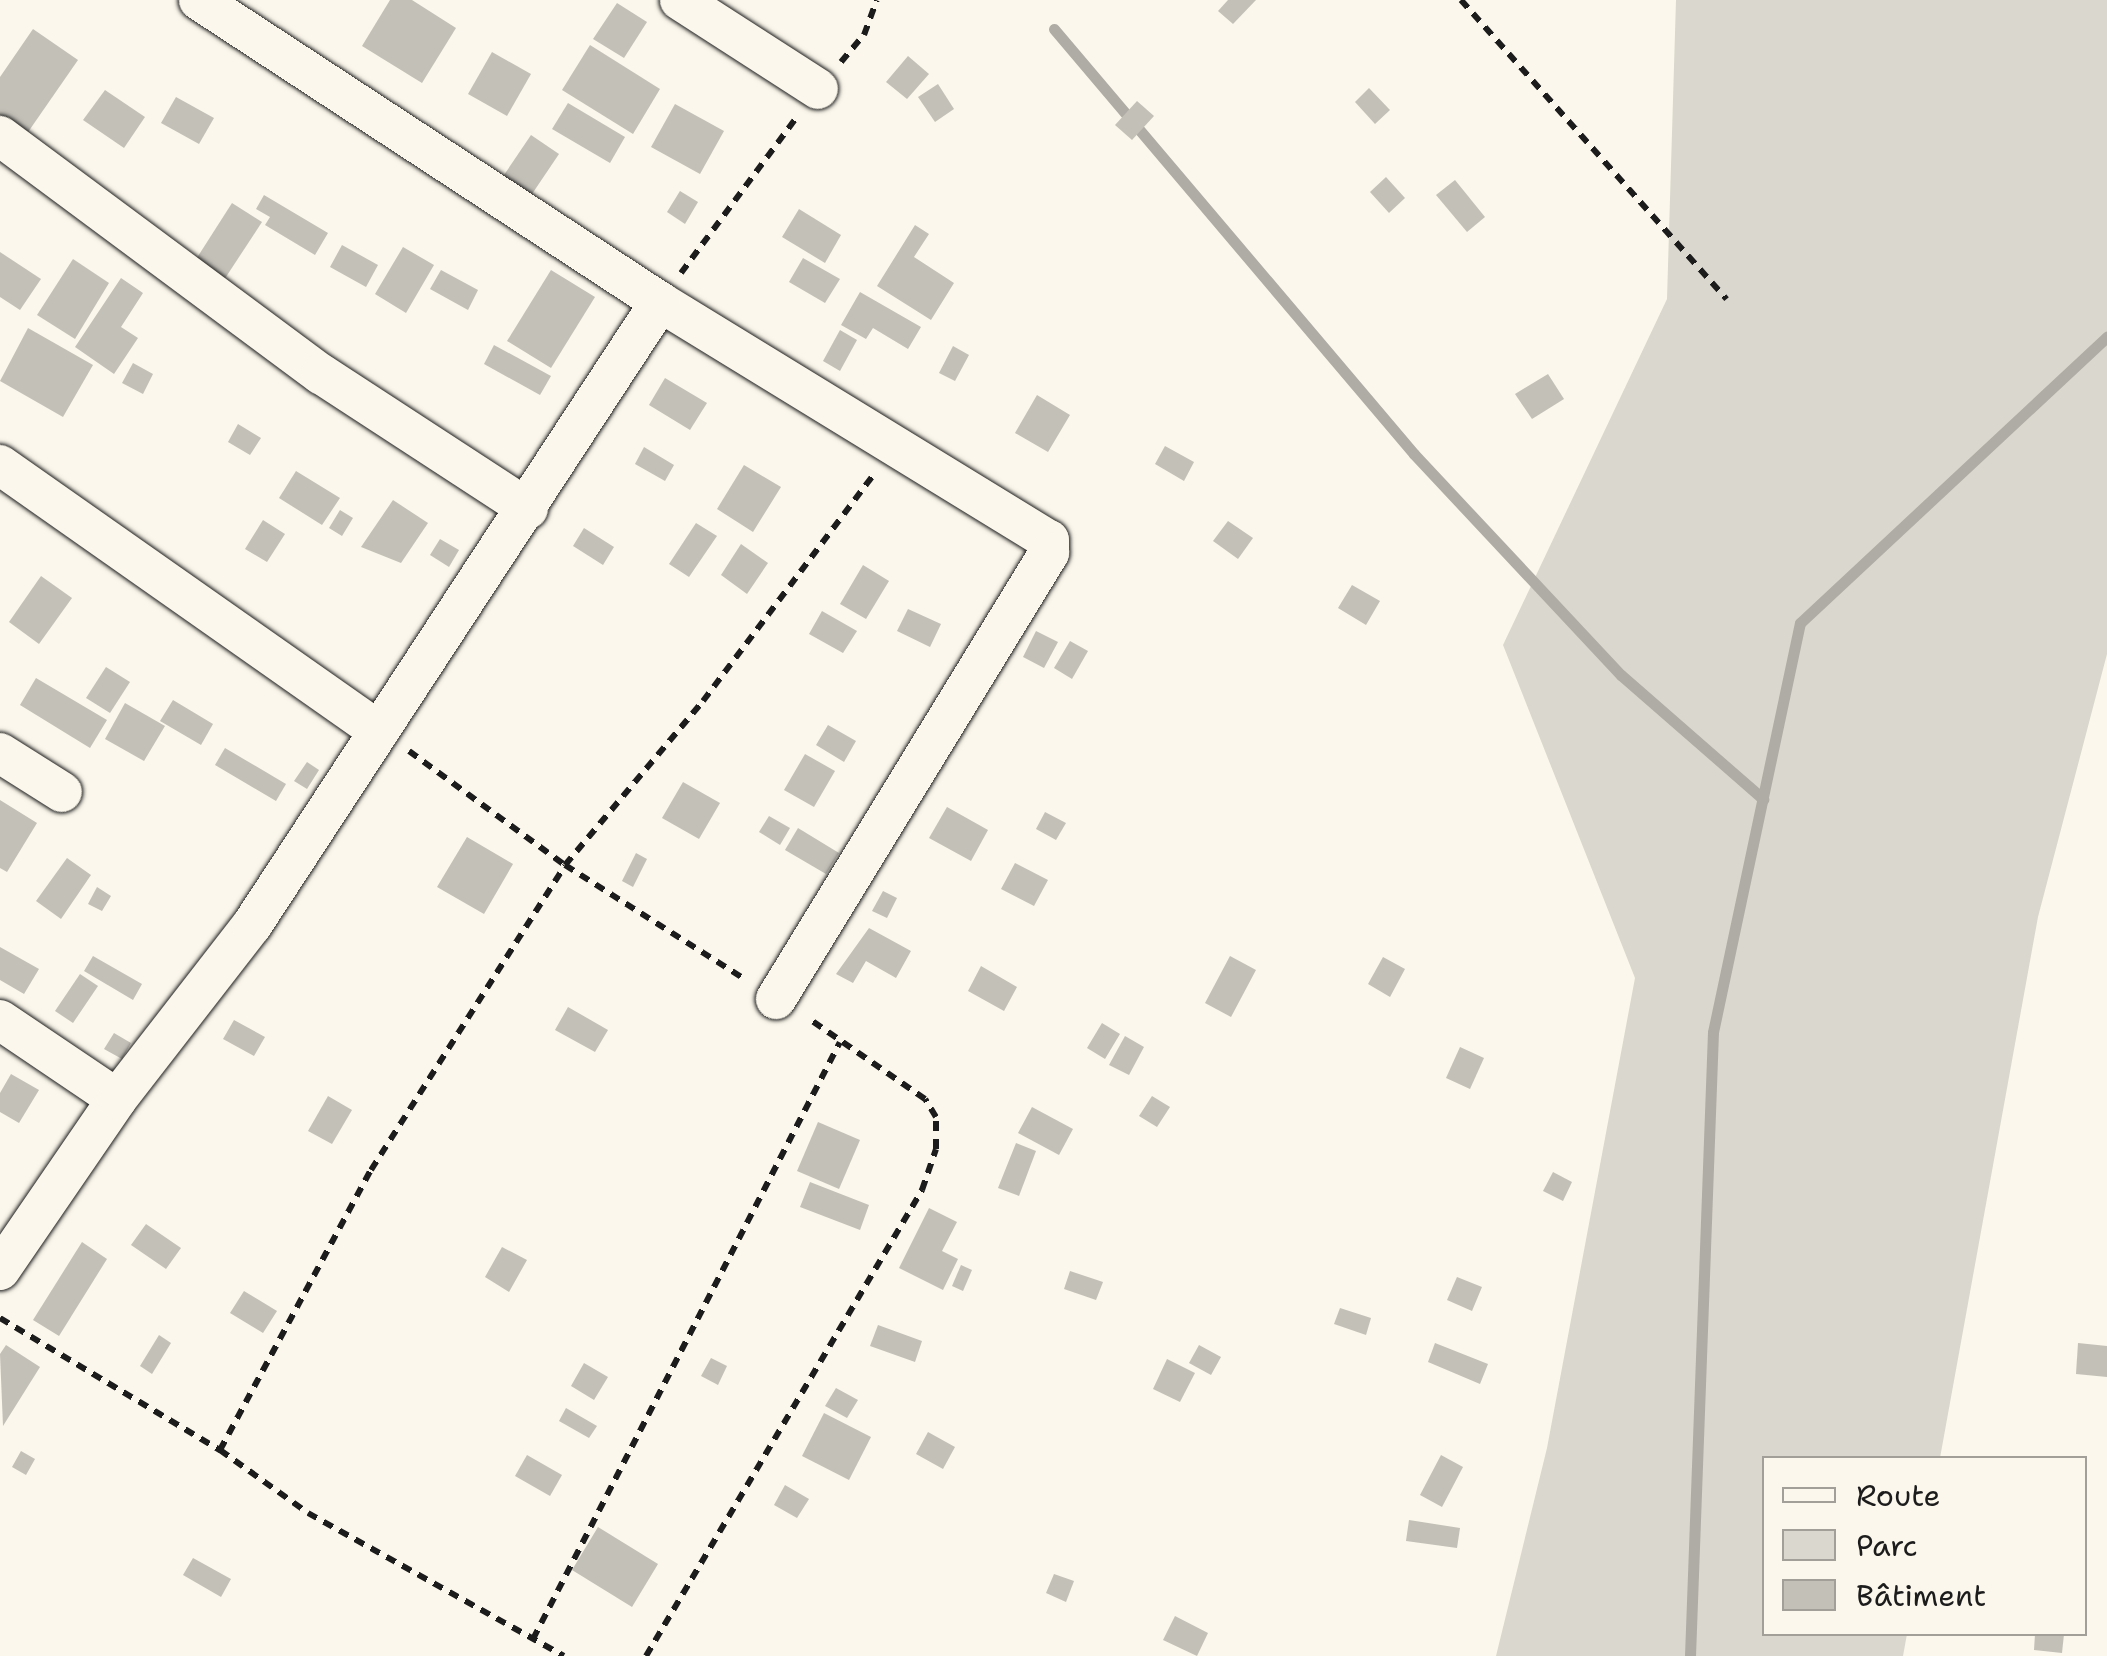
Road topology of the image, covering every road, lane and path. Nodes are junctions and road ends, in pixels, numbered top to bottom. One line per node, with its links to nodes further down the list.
1 (199, 0): 8 (street)
2 (680, 0): 5 (street)
3 (878, 0): 5 (path)
4 (1461, 0): 7 (path)
5 (818, 89): 8 (path)
6 (0, 136): 11 (street)
7 (1726, 299)
8 (660, 302): 9 (street); 11 (street)
9 (898, 444): 15 (path); 16 (street)
10 (0, 465): 12 (street)
11 (528, 509): 12 (street)
12 (380, 731): 15 (path); 19 (street)
13 (0, 753): 14 (street)
14 (62, 792)
15 (565, 865): 16 (path); 22 (path)
16 (776, 999): 18 (path)
17 (0, 1020): 19 (street)
18 (840, 1042): 23 (path); 25 (path)
19 (117, 1099): 20 (street)
20 (0, 1270)
21 (0, 1318): 22 (path)
22 (220, 1450): 23 (path)
23 (533, 1638): 24 (path)
24 (564, 1656)
25 (646, 1656)

